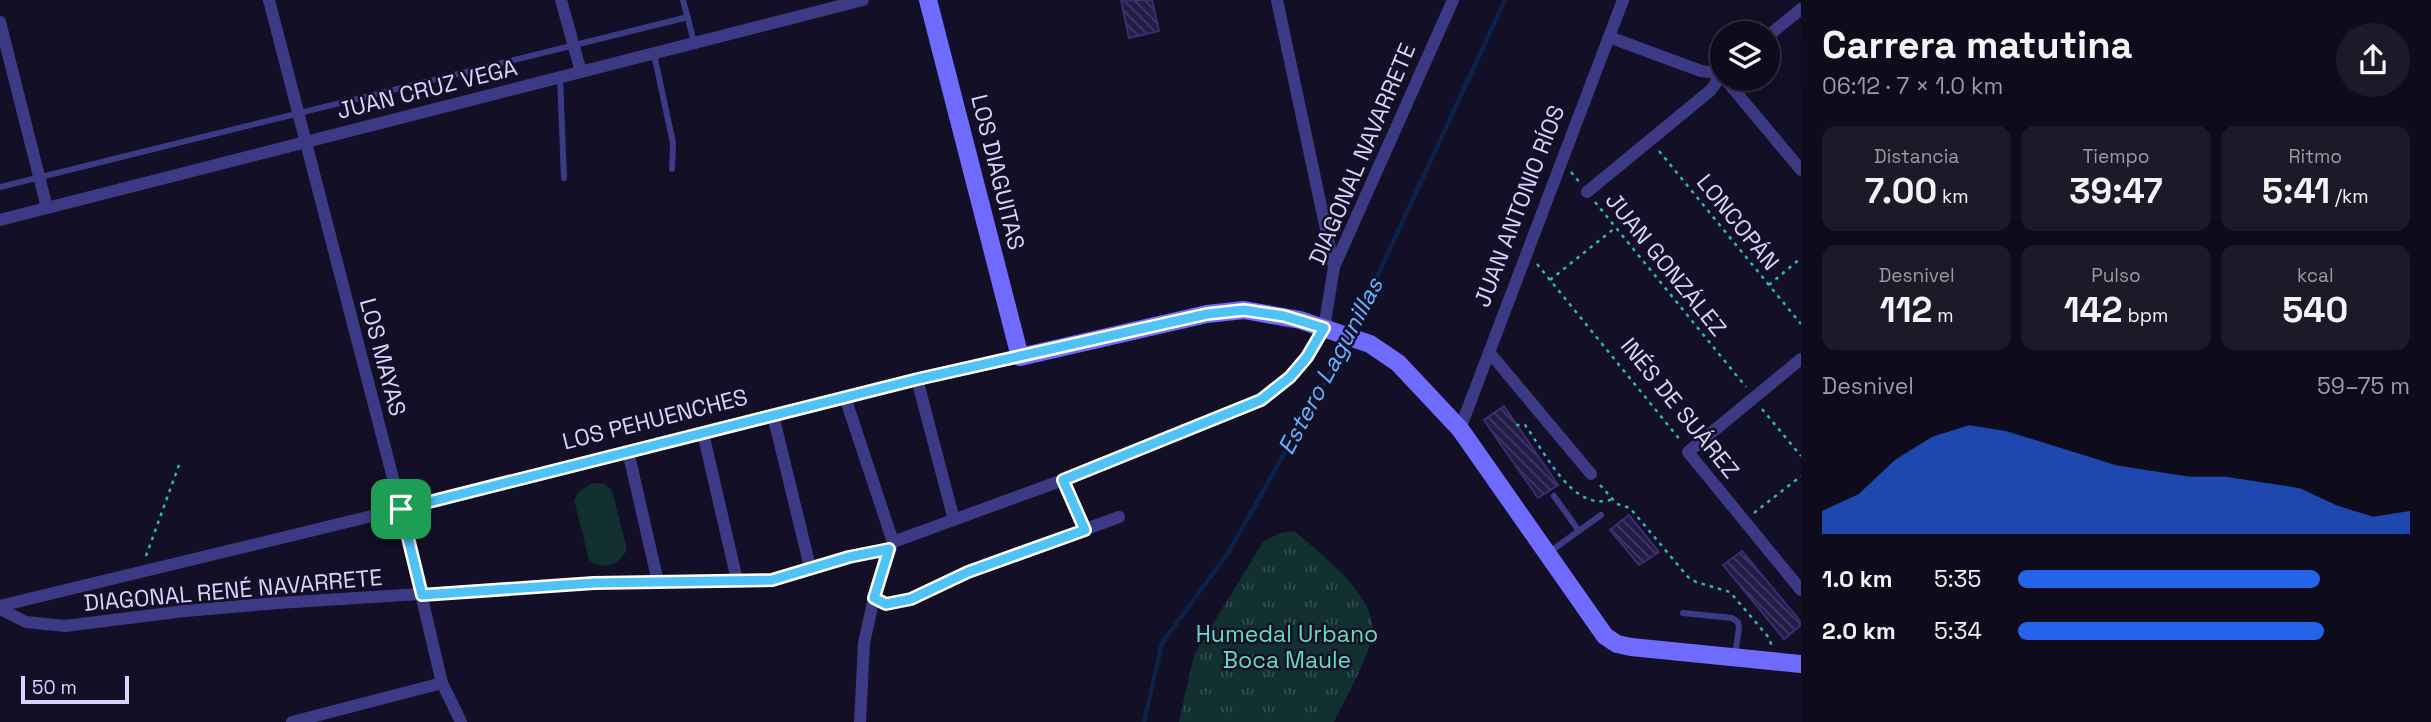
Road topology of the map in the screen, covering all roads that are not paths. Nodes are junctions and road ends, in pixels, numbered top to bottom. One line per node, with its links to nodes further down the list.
1 (269, 0): 22 (street, LOS MAYAS)
2 (561, 0): 15 (street)
3 (683, 0): 10 (lane)
4 (863, 0): 14 (street, JUAN CRUZ VEGA)
5 (928, 0): 35 (street, LOS DIAGUITAS)
6 (1277, 0): 32 (street)
7 (1452, 0): 32 (street, DIAGONAL NAVARRETE)
8 (1623, 0): 13 (street, JUAN ANTONIO RÍOS)
9 (1801, 9): 12 (street)
10 (688, 17): 14 (lane); 15 (lane)
11 (0, 22): 26 (street)
12 (1780, 26)
13 (1609, 37): 18 (street); 34 (street, JUAN ANTONIO RÍOS)
14 (694, 43): 16 (street, JUAN CRUZ VEGA)
15 (574, 45): 17 (street); 22 (lane)
16 (653, 53): 17 (street, JUAN CRUZ VEGA); 24 (lane)
17 (581, 72): 19 (street, JUAN CRUZ VEGA)
18 (1710, 73)
19 (560, 77): 23 (street, JUAN CRUZ VEGA); 27 (lane)
20 (1710, 91): 29 (street)
21 (1735, 91): 25 (street)
22 (298, 112): 23 (street, LOS MAYAS); 26 (lane)
23 (305, 142): 30 (street, JUAN CRUZ VEGA); 46 (street, LOS MAYAS)
24 (672, 169)
25 (1801, 170)
26 (39, 177): 28 (lane); 30 (street)
27 (564, 178)
28 (0, 187)
29 (1587, 192)
30 (47, 208): 31 (street, JUAN CRUZ VEGA)
31 (0, 220)
32 (1334, 267): 33 (street, DIAGONAL NAVARRETE)
33 (1324, 328): 35 (street, LOS PEHUENCHES); 40 (street); 44 (street, DIAGONAL RENÉ NAVARRETE)
34 (1489, 352): 40 (street, JUAN ANTONIO RÍOS); 43 (street)
35 (1020, 356): 37 (street, LOS PEHUENCHES)
36 (1801, 359): 57 (street, INÉS DE SUÁREZ)
37 (918, 379): 38 (street, LOS PEHUENCHES); 49 (street)
38 (845, 397): 39 (street, LOS PEHUENCHES); 52 (street)
39 (773, 415): 41 (street, LOS PEHUENCHES); 54 (street)
40 (1461, 429): 53 (street)
41 (703, 433): 42 (street, LOS PEHUENCHES); 55 (street)
42 (628, 451): 46 (street, LOS PEHUENCHES); 56 (street)
43 (1591, 474)
44 (1063, 480): 49 (street, DIAGONAL RENÉ NAVARRETE); 50 (street)
45 (1555, 496): 51 (lane)
46 (401, 509): 58 (street, LOS MAYAS); 60 (street, LOS PEHUENCHES)
47 (1601, 515): 51 (lane)
48 (1119, 517): 50 (street)
49 (954, 520): 52 (street, DIAGONAL RENÉ NAVARRETE)
50 (1085, 530): 59 (street)
51 (1579, 531): 53 (lane)
52 (891, 545): 54 (street, DIAGONAL RENÉ NAVARRETE); 59 (street)
53 (1546, 554): 62 (street)
54 (810, 567): 55 (street, DIAGONAL RENÉ NAVARRETE)
55 (737, 580): 56 (street, DIAGONAL RENÉ NAVARRETE)
56 (658, 582): 58 (street, DIAGONAL RENÉ NAVARRETE)
57 (1801, 590)
58 (422, 595): 60 (street, DIAGONAL RENÉ NAVARRETE); 64 (street, LOS MAYAS)
59 (874, 598): 67 (street)
60 (0, 607)
61 (1683, 613): 62 (lane)
62 (1735, 658): 63 (street)
63 (1801, 664)
64 (442, 682): 65 (street); 66 (street, LOS MAYAS)
65 (292, 722)
66 (461, 722)
67 (860, 722)

